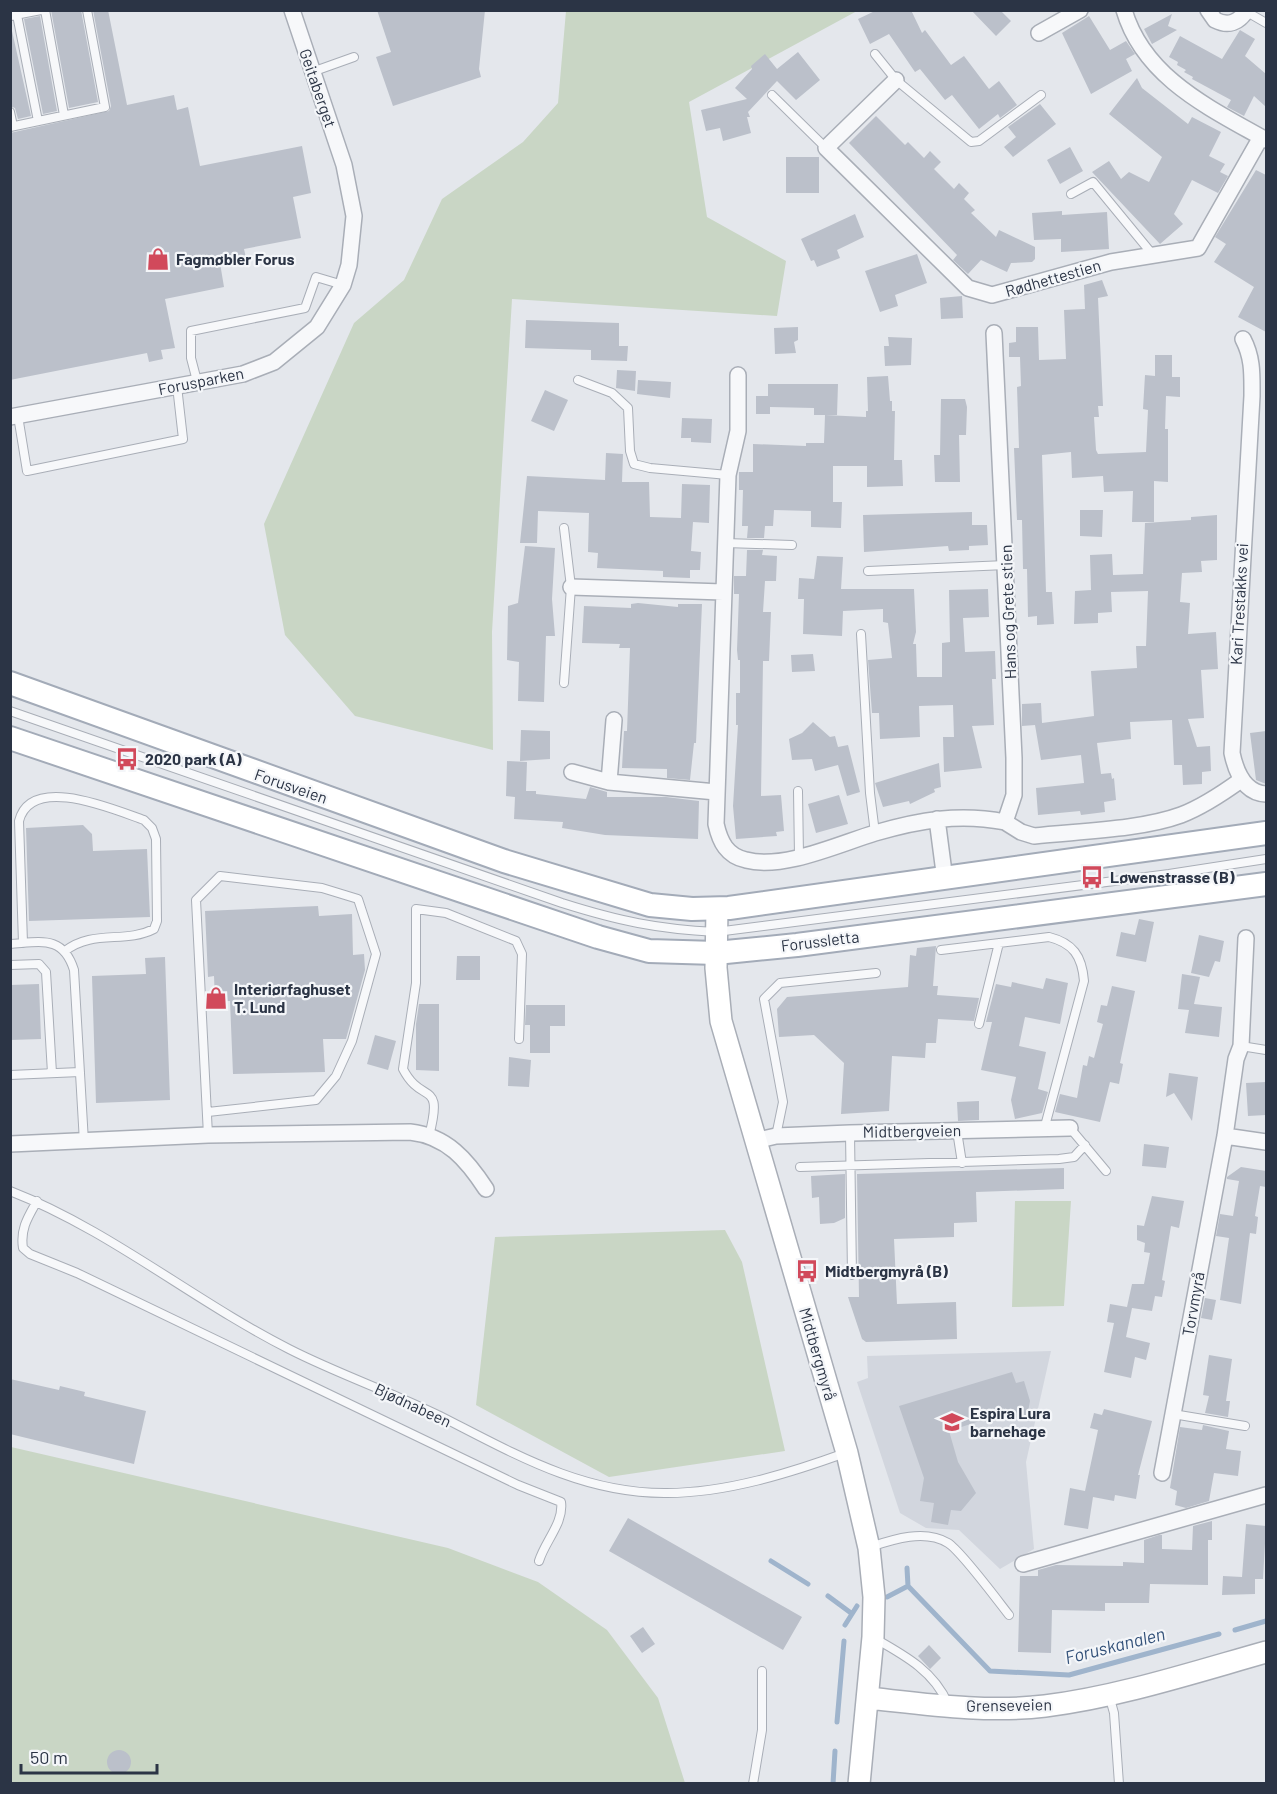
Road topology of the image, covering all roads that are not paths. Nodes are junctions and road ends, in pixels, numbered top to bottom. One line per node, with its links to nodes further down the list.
1 (43, 10): 8 (lane); 18 (lane)
2 (87, 10): 18 (lane)
3 (292, 10): 13 (street, Geitaberget)
4 (1080, 10): 10 (street)
5 (1124, 10): 21 (street)
6 (1208, 10): 7 (street)
7 (1247, 11): 9 (lane)
8 (14, 16): 19 (lane)
9 (1266, 23)
10 (1039, 33)
11 (875, 54): 14 (lane)
12 (354, 57): 13 (lane)
13 (312, 72): 23 (street, Geitaberget)
14 (896, 80): 16 (lane); 22 (street)
15 (772, 95): 22 (lane)
16 (1041, 95)
17 (10, 111): 20 (lane)
18 (64, 116): 19 (lane)
19 (38, 121): 20 (lane)
20 (12, 127)
21 (1264, 138): 25 (street, Rødhettestien)
22 (826, 148): 25 (street, Rødhettestien)
23 (344, 165): 26 (street, Forusparken)
24 (1071, 194): 25 (lane)
25 (1153, 255)
26 (343, 285): 31 (street, Forusparken); 31 (lane)
27 (994, 333): 39 (street, Hans og Grete stien)
28 (1243, 339): 33 (street, Kari Trestakks vei)
29 (738, 375): 35 (street)
30 (578, 380): 35 (lane)
31 (197, 381): 32 (street, Forusparken)
32 (177, 386): 34 (street, Forusparken); 34 (lane)
33 (1259, 397): 50 (street, Kari Trestakks vei)
34 (14, 417)
35 (728, 474): 37 (street)
36 (564, 528): 41 (lane)
37 (725, 543): 38 (lane); 42 (street)
38 (792, 545)
39 (1006, 565): 40 (lane); 56 (street, Hans og Grete stien)
40 (868, 570)
41 (571, 587): 42 (street); 45 (lane)
42 (723, 592): 53 (street)
43 (861, 634): 57 (lane)
44 (10, 683): 63 (main road, Forusveien)
45 (564, 683)
46 (10, 711): 65 (lane)
47 (614, 720): 51 (street)
48 (10, 738): 65 (main road, Forussletta)
49 (572, 772): 51 (street)
50 (1241, 780): 54 (street); 56 (street)
51 (609, 782): 53 (street)
52 (798, 790): 59 (lane)
53 (716, 792): 59 (street)
54 (1266, 794)
55 (937, 819): 56 (street); 57 (street); 61 (street)
56 (1005, 822)
57 (875, 833): 59 (street)
58 (1266, 833): 61 (main road)
59 (799, 856)
60 (1266, 859): 65 (lane)
61 (945, 880): 63 (main road)
62 (1266, 884): 65 (main road, Forussletta)
63 (717, 909): 65 (street, Midtbergmyrå)
64 (1246, 938): 75 (street, Torvmyrå)
65 (716, 942): 88 (street, Midtbergmyrå)
66 (23, 943): 68 (lane); 70 (lane); 70 (lane)
67 (999, 943): 69 (lane); 73 (lane); 81 (lane)
68 (10, 944)
69 (941, 950)
70 (64, 951): 77 (lane)
71 (10, 965): 78 (lane)
72 (876, 973): 88 (lane)
73 (980, 1024)
74 (519, 1040): 86 (lane)
75 (1241, 1046): 76 (lane); 87 (street, Torvmyrå)
76 (1266, 1050)
77 (80, 1072): 78 (lane); 89 (lane)
78 (52, 1073): 79 (lane)
79 (10, 1075)
80 (208, 1112): 80 (lane); 85 (lane)
81 (1045, 1126): 82 (street, Midtbergveien); 83 (street, Midtbergveien)
82 (1070, 1128): 92 (lane)
83 (957, 1131): 84 (street, Midtbergveien); 93 (lane)
84 (850, 1133): 88 (street, Midtbergveien); 95 (lane)
85 (208, 1135): 86 (street); 89 (street)
86 (429, 1136): 97 (street)
87 (1225, 1136): 90 (street); 101 (street, Torvmyrå)
88 (766, 1139): 103 (street, Midtbergmyrå)
89 (84, 1142): 91 (street)
90 (1266, 1142)
91 (10, 1144)
92 (1085, 1145): 93 (lane); 96 (lane)
93 (962, 1162): 95 (lane)
94 (800, 1167): 95 (lane)
95 (852, 1167): 100 (lane)
96 (1106, 1171)
97 (486, 1189)
98 (10, 1191): 99 (lane, Bjødnabeen)
99 (37, 1201): 103 (lane, Bjødnabeen); 107 (lane)
100 (852, 1275)
101 (1173, 1414): 102 (lane); 104 (street, Torvmyrå)
102 (1245, 1426)
103 (847, 1453): 106 (street, Midtbergmyrå)
104 (1162, 1473)
105 (1266, 1495): 108 (street)
106 (869, 1548): 109 (lane); 110 (street, Midtbergmyrå)
107 (539, 1561)
108 (1023, 1564)
109 (1010, 1615)
110 (873, 1638): 114 (street, Midtbergmyrå); 115 (lane)
111 (1266, 1652): 113 (street, Grenseveien)
112 (762, 1671): 116 (lane)
113 (1109, 1693): 115 (street, Grenseveien); 118 (lane)
114 (868, 1698): 115 (street, Grenseveien); 117 (street)
115 (949, 1706)
116 (753, 1784)
117 (859, 1784)
118 (1119, 1784)

